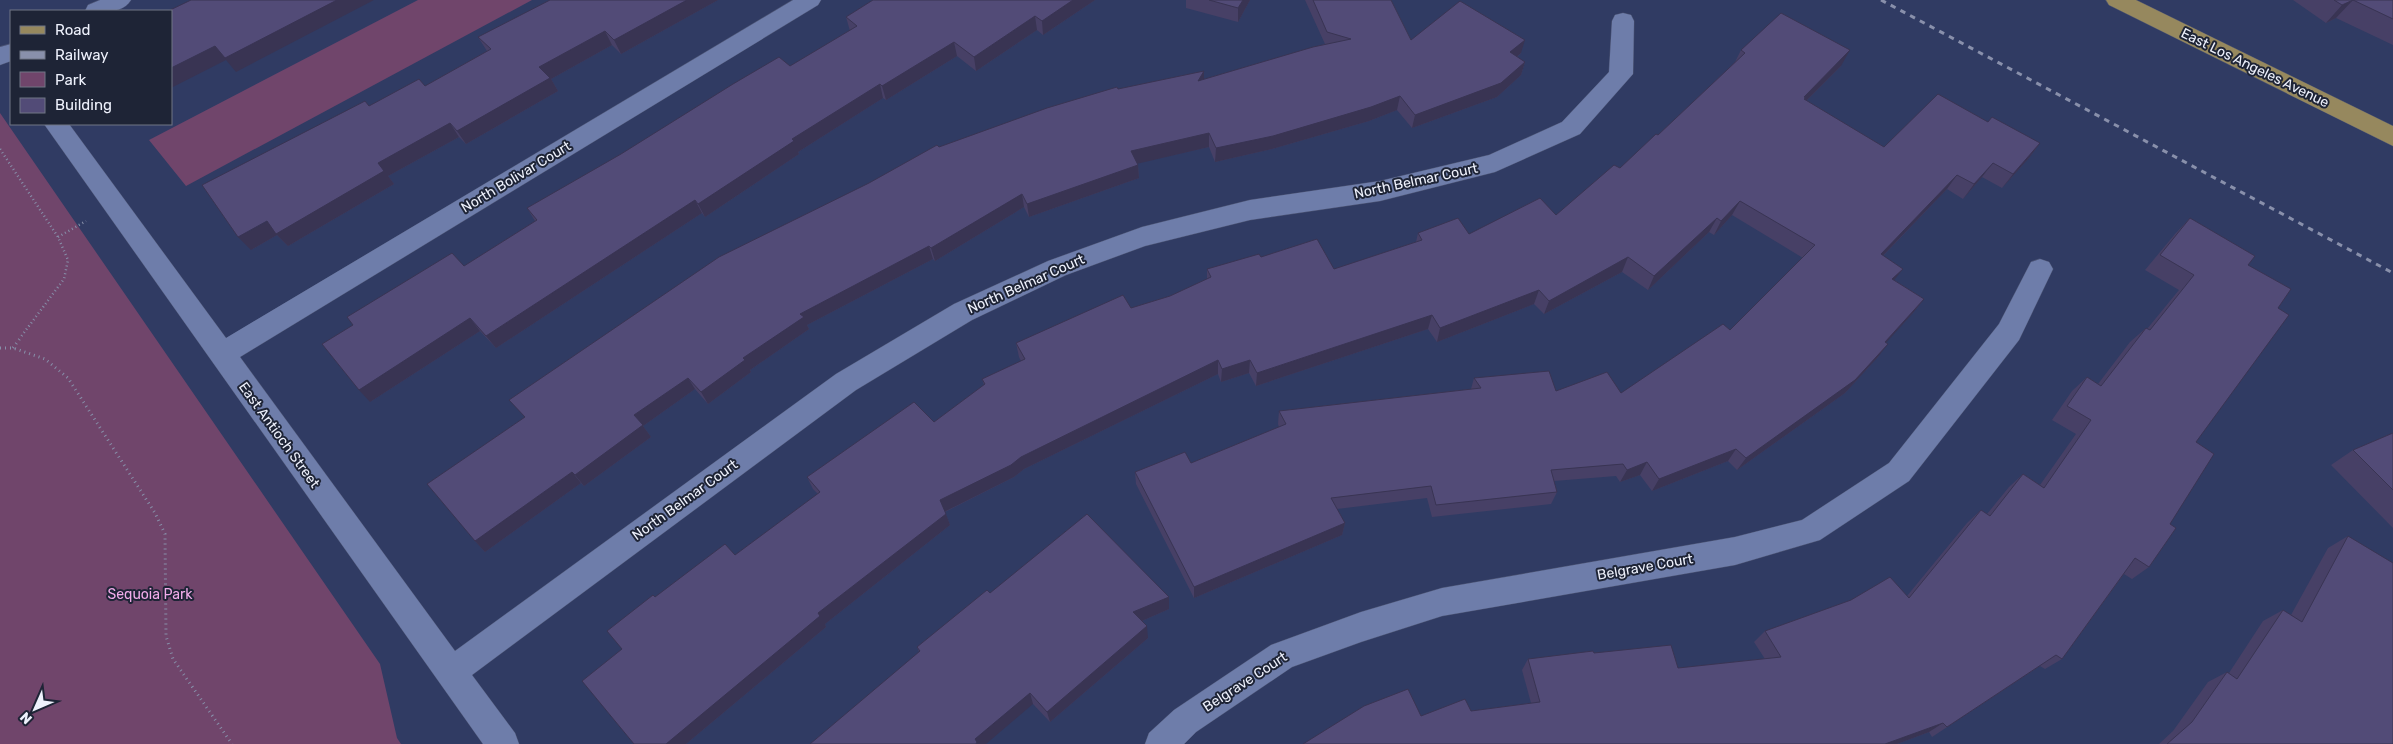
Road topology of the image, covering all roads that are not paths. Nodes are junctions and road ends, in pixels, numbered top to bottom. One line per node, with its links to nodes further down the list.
1 (120, 0): 4 (street)
2 (810, 0): 9 (street, North Bolivar Court)
3 (2117, 0): 7 (main road, East Los Angeles Avenue)
4 (98, 10)
5 (1623, 22): 10 (street, North Belmar Court)
6 (57, 125): 9 (street, East Antioch Street)
7 (2393, 137)
8 (2040, 269): 12 (street, Belgrave Court)
9 (221, 355): 10 (street, East Antioch Street)
10 (451, 672): 11 (street, East Antioch Street)
11 (503, 744)
12 (1161, 744)

